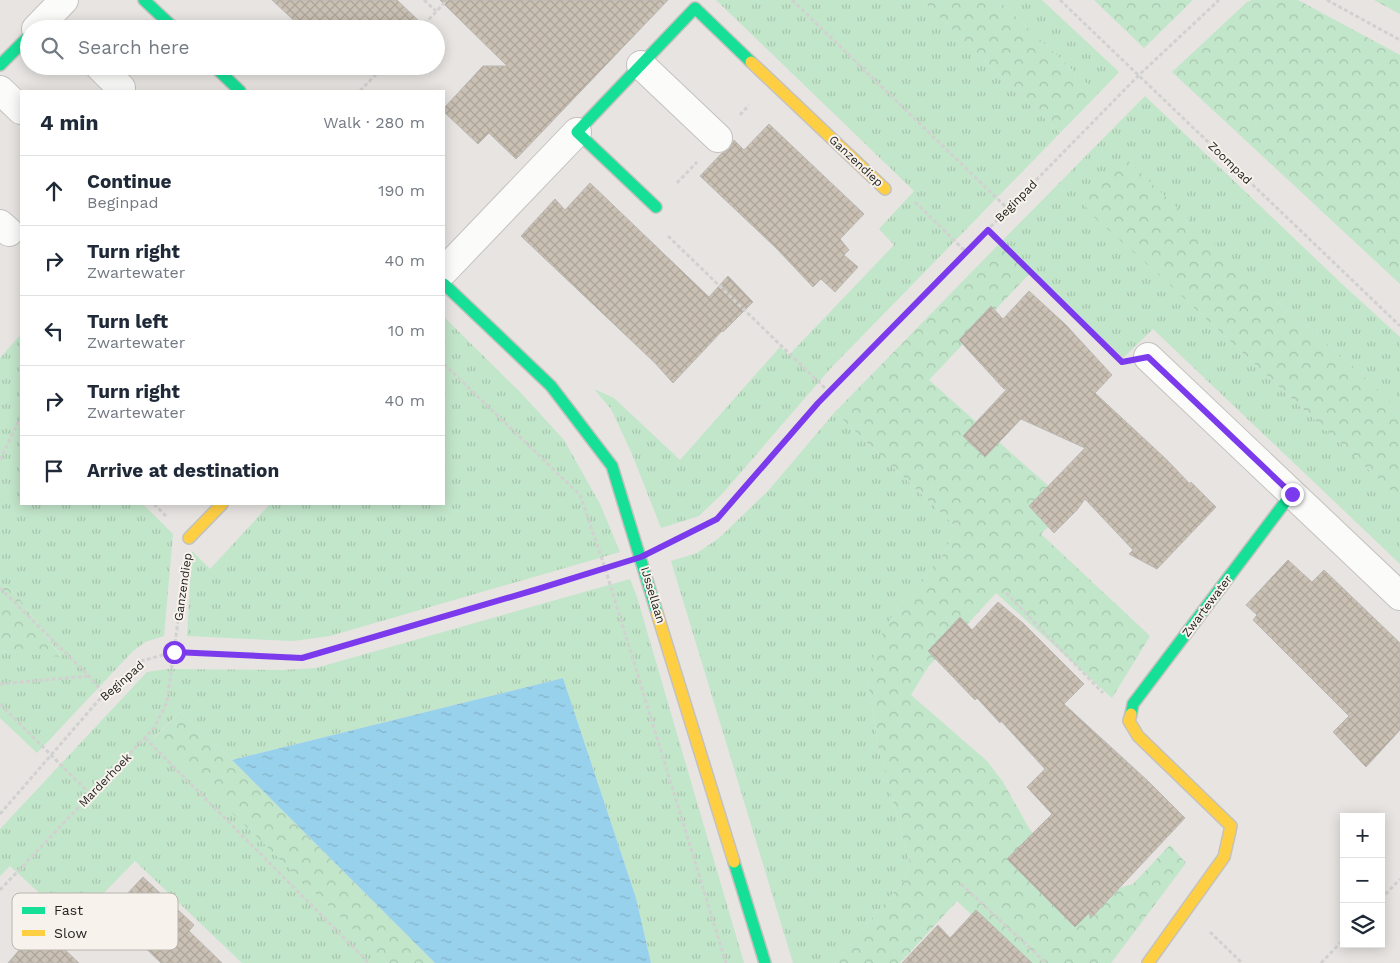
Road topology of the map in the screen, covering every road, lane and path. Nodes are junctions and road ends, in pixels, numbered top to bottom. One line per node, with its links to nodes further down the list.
1 (144, 0): 9 (street)
2 (424, 0): 8 (path)
3 (447, 0): 8 (path)
4 (792, 0): 29 (path)
5 (1060, 0): 18 (path, Zoompad)
6 (1219, 0): 18 (path, Beginpad)
7 (1327, 0): 11 (path)
8 (436, 11): 10 (path)
9 (165, 20)
10 (428, 20)
11 (1400, 40)
12 (20, 45): 14 (street)
13 (641, 65): 19 (street, Ganzendiep); 25 (street, Ganzendiep); 26 (street)
14 (0, 66)
15 (108, 75): 20 (street)
16 (223, 75): 22 (street)
17 (375, 75): 23 (path)
18 (1139, 75): 29 (path, Beginpad); 34 (path, Zoompad)
19 (772, 81): 26 (path); 27 (street, Ganzendiep)
20 (121, 88)
21 (0, 90): 24 (street)
22 (239, 90)
23 (361, 90)
24 (20, 109)
25 (577, 132): 28 (street); 32 (street, Ganzendiep)
26 (718, 138): 28 (path)
27 (885, 189): 31 (path, Ganzendiep)
28 (656, 207): 37 (path)
29 (1008, 209): 30 (path, Beginpad)
30 (988, 230): 31 (path, Beginpad); 35 (path)
31 (966, 252): 37 (path, Beginpad)
32 (445, 270)
33 (445, 285): 43 (street, IJssellaan)
34 (1400, 326)
35 (1148, 357): 40 (street)
36 (445, 365): 44 (path)
37 (829, 392): 43 (path, Beginpad)
38 (20, 418): 39 (path)
39 (0, 460)
40 (1292, 494): 47 (street); 53 (street, Zwartewater)
41 (221, 505): 42 (street, Ganzendiep)
42 (189, 538): 48 (path, Ganzendiep)
43 (641, 557): 44 (path, Beginpad); 66 (street, IJssellaan)
44 (605, 568): 48 (path, Beginpad); 65 (path)
45 (0, 588): 49 (path)
46 (1006, 593): 53 (path)
47 (1400, 596)
48 (174, 652): 51 (path, Beginpad); 54 (path, Marderhoek)
49 (89, 676): 50 (path); 51 (path)
50 (0, 684)
51 (104, 694): 55 (path, Beginpad)
52 (0, 704): 55 (path)
53 (1129, 721): 62 (street)
54 (145, 738): 56 (path, Marderhoek); 64 (path)
55 (51, 756): 56 (path); 57 (path, Beginpad)
56 (91, 795): 60 (path, Marderhoek)
57 (0, 814)
58 (1400, 879): 61 (path)
59 (961, 884): 67 (path)
60 (0, 890)
61 (1385, 895)
62 (1186, 909): 68 (street); 69 (path)
63 (1340, 943): 70 (path)
64 (369, 963)
65 (726, 963)
66 (765, 963)
67 (1046, 963)
68 (1148, 963)
69 (1242, 963)
70 (1320, 963)

